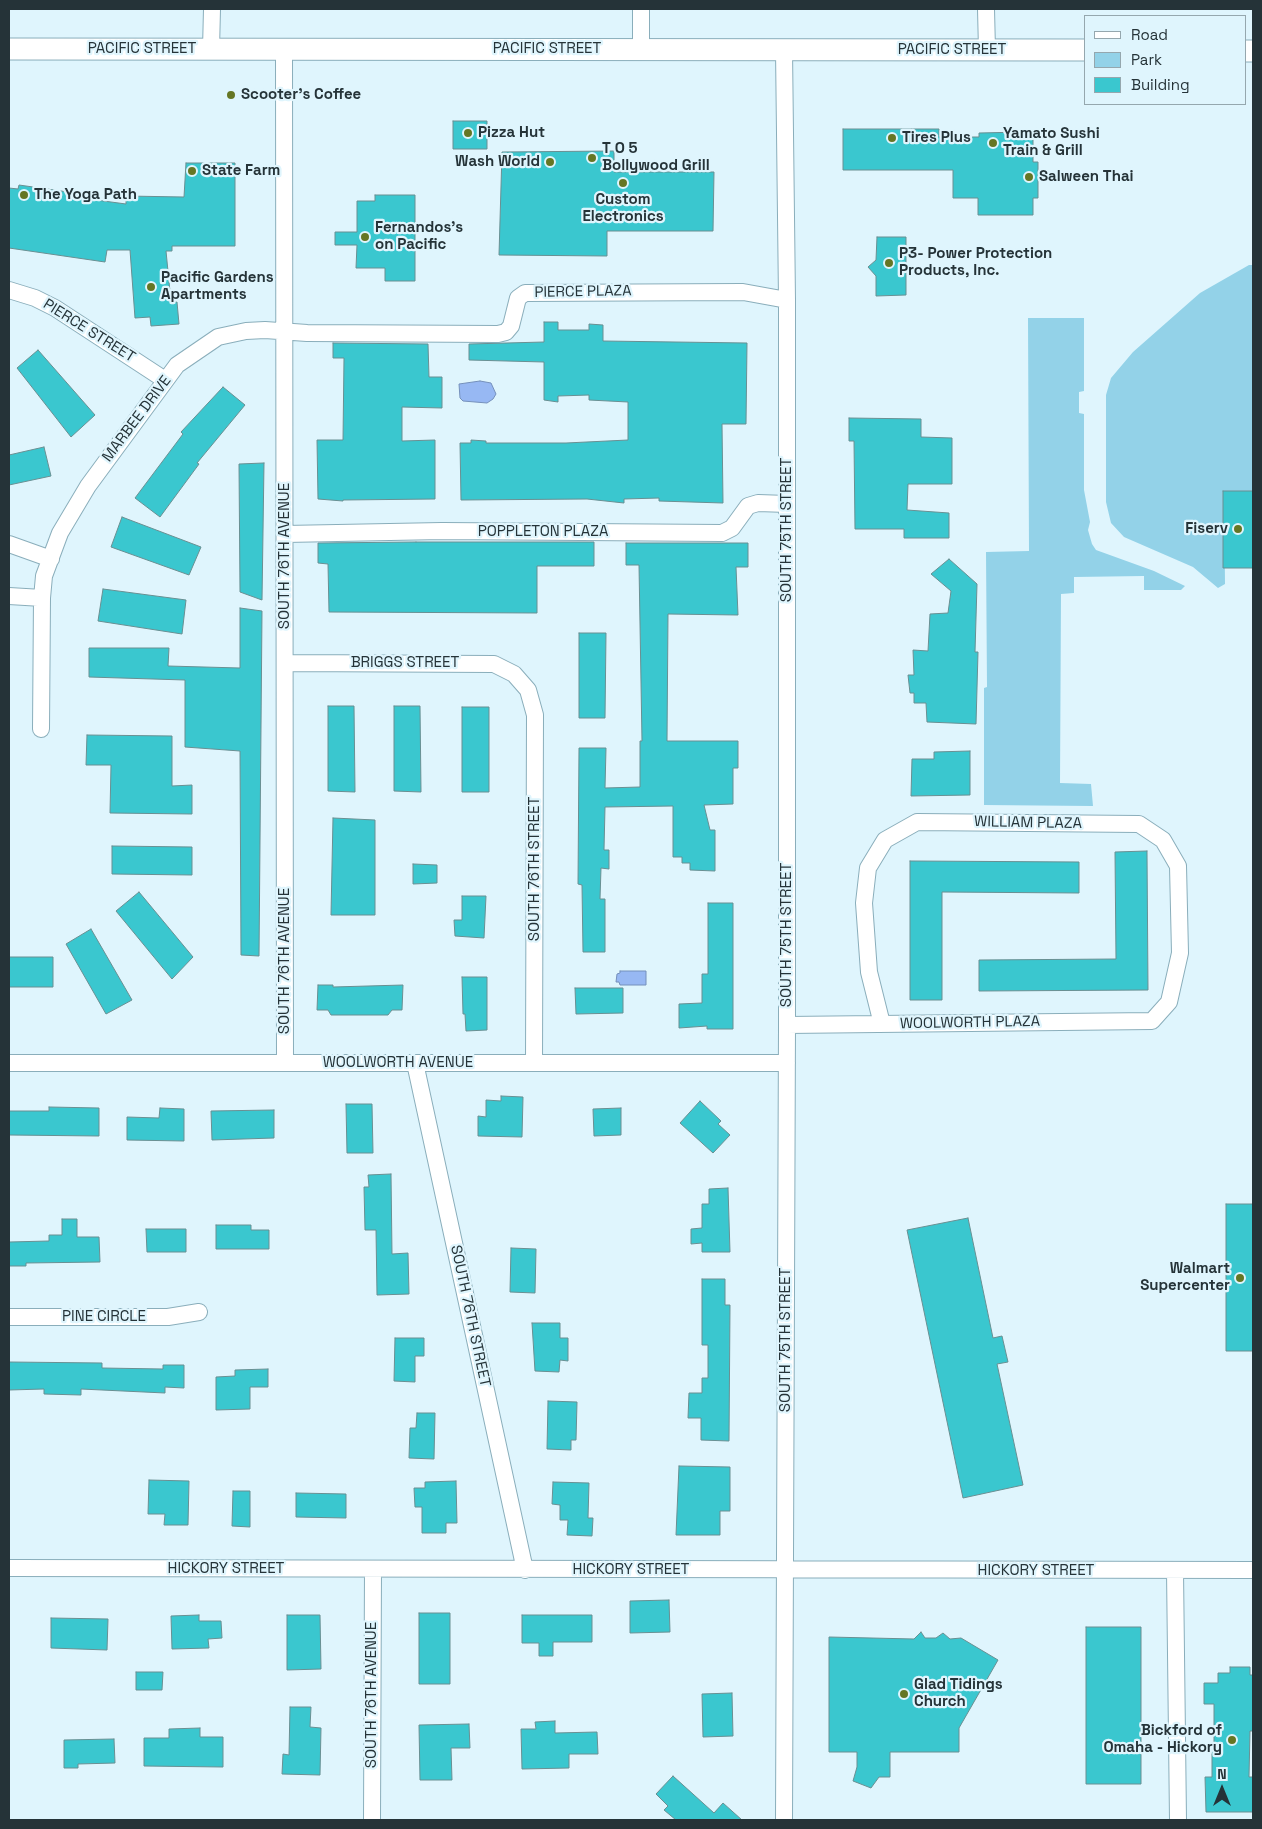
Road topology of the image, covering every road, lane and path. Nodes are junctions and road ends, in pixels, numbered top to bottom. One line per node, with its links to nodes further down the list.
1 (212, 9): 5 (street)
2 (641, 9): 6 (street)
3 (986, 9): 9 (street)
4 (9, 49): 5 (main road, PACIFIC STREET)
5 (211, 49): 7 (main road, PACIFIC STREET)
6 (641, 49): 7 (main road, PACIFIC STREET); 8 (main road, PACIFIC STREET)
7 (284, 50): 13 (street, SOUTH 76TH AVENUE)
8 (784, 50): 9 (main road, PACIFIC STREET); 12 (street, SOUTH 75TH STREET)
9 (987, 50): 10 (main road, PACIFIC STREET)
10 (1084, 50)
11 (9, 290): 14 (street, PIERCE STREET)
12 (787, 300): 13 (street, PIERCE PLAZA); 15 (street, SOUTH 75TH STREET)
13 (285, 331): 14 (street, MARBEE DRIVE); 16 (street, SOUTH 76TH AVENUE)
14 (165, 380): 18 (street, MARBEE DRIVE)
15 (787, 504): 16 (street, POPPLETON PLAZA); 26 (street, SOUTH 75TH STREET)
16 (285, 534): 21 (street, SOUTH 76TH AVENUE)
17 (9, 544): 18 (street)
18 (51, 559): 20 (street, MARBEE DRIVE)
19 (9, 596): 20 (street)
20 (42, 598): 23 (street)
21 (286, 663): 22 (street, BRIGGS STREET); 28 (street, SOUTH 76TH AVENUE)
22 (521, 679): 30 (street, SOUTH 76TH STREET)
23 (41, 729)
24 (1152, 1021): 25 (street, WOOLWORTH PLAZA); 25 (street, WILLIAM PLAZA)
25 (882, 1024): 26 (street, WOOLWORTH PLAZA)
26 (787, 1025): 31 (street, SOUTH 75TH STREET)
27 (9, 1063): 28 (street, WOOLWORTH AVENUE)
28 (286, 1063): 29 (street, WOOLWORTH AVENUE)
29 (415, 1063): 30 (street, WOOLWORTH AVENUE); 36 (street, SOUTH 76TH STREET)
30 (534, 1063): 31 (street, WOOLWORTH AVENUE)
31 (787, 1063): 37 (street, SOUTH 75TH STREET)
32 (198, 1312): 33 (street, PINE CIRCLE)
33 (9, 1317)
34 (9, 1568): 35 (street, HICKORY STREET)
35 (373, 1569): 36 (street, HICKORY STREET); 40 (street, SOUTH 76TH AVENUE)
36 (524, 1570): 37 (street, HICKORY STREET)
37 (786, 1570): 39 (street, HICKORY STREET); 41 (street, SOUTH 75TH STREET)
38 (1253, 1570): 39 (street, HICKORY STREET)
39 (1175, 1571): 42 (street)
40 (372, 1820)
41 (784, 1820)
42 (1178, 1820)

